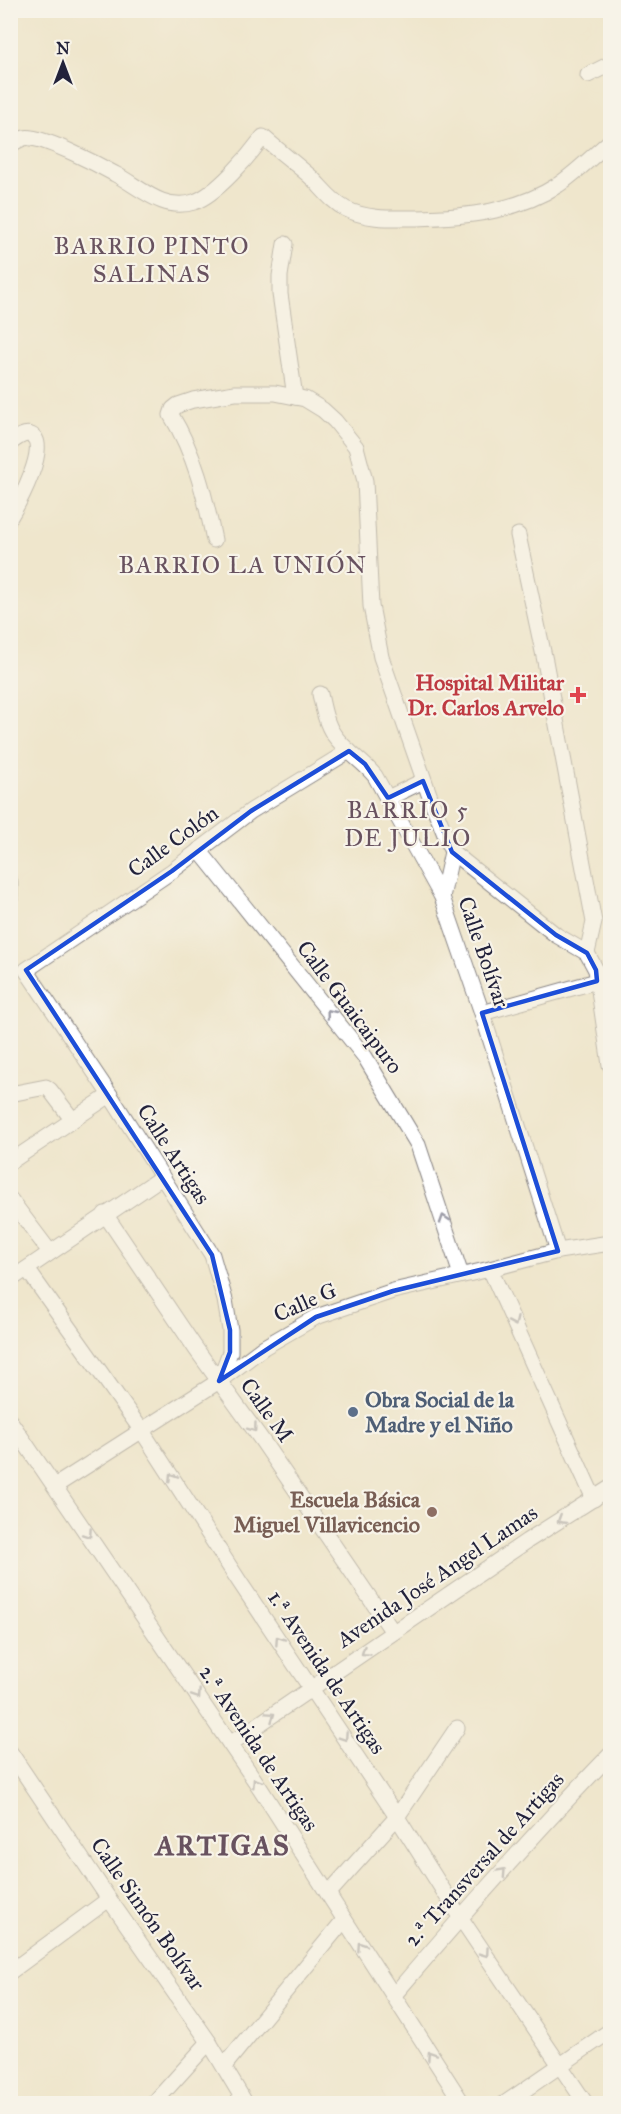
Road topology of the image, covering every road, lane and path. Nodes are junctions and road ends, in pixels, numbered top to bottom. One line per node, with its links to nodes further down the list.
1 (610, 64): 2 (street)
2 (588, 75)
3 (610, 141): 4 (street)
4 (10, 145)
5 (285, 244): 6 (street)
6 (295, 397): 10 (street); 13 (street)
7 (10, 443): 8 (street)
8 (10, 517)
9 (518, 535): 20 (street)
10 (214, 540)
11 (320, 694): 12 (street, Calle Bolívar)
12 (349, 751): 14 (street, Calle Bolívar); 15 (street, Calle Colón)
13 (423, 781): 14 (street); 16 (street)
14 (388, 798): 18 (street, Calle Bolívar)
15 (199, 850): 21 (street, Calle Colón); 37 (street, Calle Guaicaipuro, one-way to 15)
16 (452, 852): 18 (street); 20 (street)
17 (10, 882): 19 (street)
18 (442, 897): 23 (street, Calle Bolívar)
19 (10, 899)
20 (587, 953): 22 (street)
21 (26, 970): 26 (street, Calle Artigas)
22 (597, 981): 23 (street); 24 (street)
23 (482, 1013): 33 (street, Calle Bolívar)
24 (610, 1065)
25 (10, 1094): 27 (street)
26 (110, 1095): 27 (street); 29 (street, Calle Artigas)
27 (72, 1119): 28 (street)
28 (10, 1162)
29 (162, 1177): 31 (street); 39 (street, Calle Artigas)
30 (10, 1199): 34 (street)
31 (105, 1214): 34 (street); 39 (street, Calle M)
32 (610, 1243): 33 (street, Calle G)
33 (558, 1251): 36 (street, Calle G)
34 (50, 1252): 35 (street)
35 (27, 1269): 38 (street); 41 (street, 1.ª Avenida de Artigas)
36 (490, 1269): 37 (street, Calle G); 44 (street, one-way to 44)
37 (461, 1275): 39 (street, Calle G)
38 (10, 1280)
39 (219, 1381): 41 (street, Calle G); 45 (street, Calle M, one-way to 45)
40 (10, 1421): 42 (street, 2.ª Avenida de Artigas)
41 (141, 1431): 42 (street, Calle G); 46 (street, 1.ª Avenida de Artigas, one-way to 41)
42 (55, 1486): 48 (street, 2.ª Avenida de Artigas, one-way to 48)
43 (610, 1488): 44 (street, Avenida José Angel Lamas)
44 (594, 1499): 45 (street, Avenida José Angel Lamas, one-way to 45)
45 (393, 1632): 46 (street, Avenida José Angel Lamas, one-way to 46)
46 (311, 1688): 48 (street, Avenida José Angel Lamas, one-way to 46); 51 (street, 1.ª Avenida de Artigas, one-way to 51)
47 (457, 1728): 51 (street)
48 (230, 1744): 52 (street, 2.ª Avenida de Artigas, one-way to 48)
49 (11, 1753): 53 (street, Calle Simón Bolívar)
50 (610, 1755): 54 (street, 2.ª Transversal de Artigas, one-way to 50)
51 (397, 1817): 52 (street); 54 (street, 1.ª Avenida de Artigas)
52 (328, 1894): 55 (street, 2.ª Avenida de Artigas)
53 (109, 1899): 56 (street); 59 (street, Calle Simón Bolívar)
54 (460, 1917): 57 (street, 2.ª Transversal de Artigas); 60 (street, 1.ª Avenida de Artigas, one-way to 60)
55 (344, 1920): 57 (street, 2.ª Avenida de Artigas, one-way to 55); 61 (street)
56 (10, 1972)
57 (394, 1995): 64 (street, 2.ª Avenida de Artigas, one-way to 57)
58 (610, 2031): 60 (street)
59 (209, 2042): 61 (street, Calle Simón Bolívar); 62 (street)
60 (561, 2065): 65 (street); 66 (street, 1.ª Avenida de Artigas)
61 (224, 2066): 63 (street, Calle Simón Bolívar)
62 (153, 2103)
63 (246, 2103)
64 (463, 2103)
65 (504, 2103)
66 (586, 2103)

